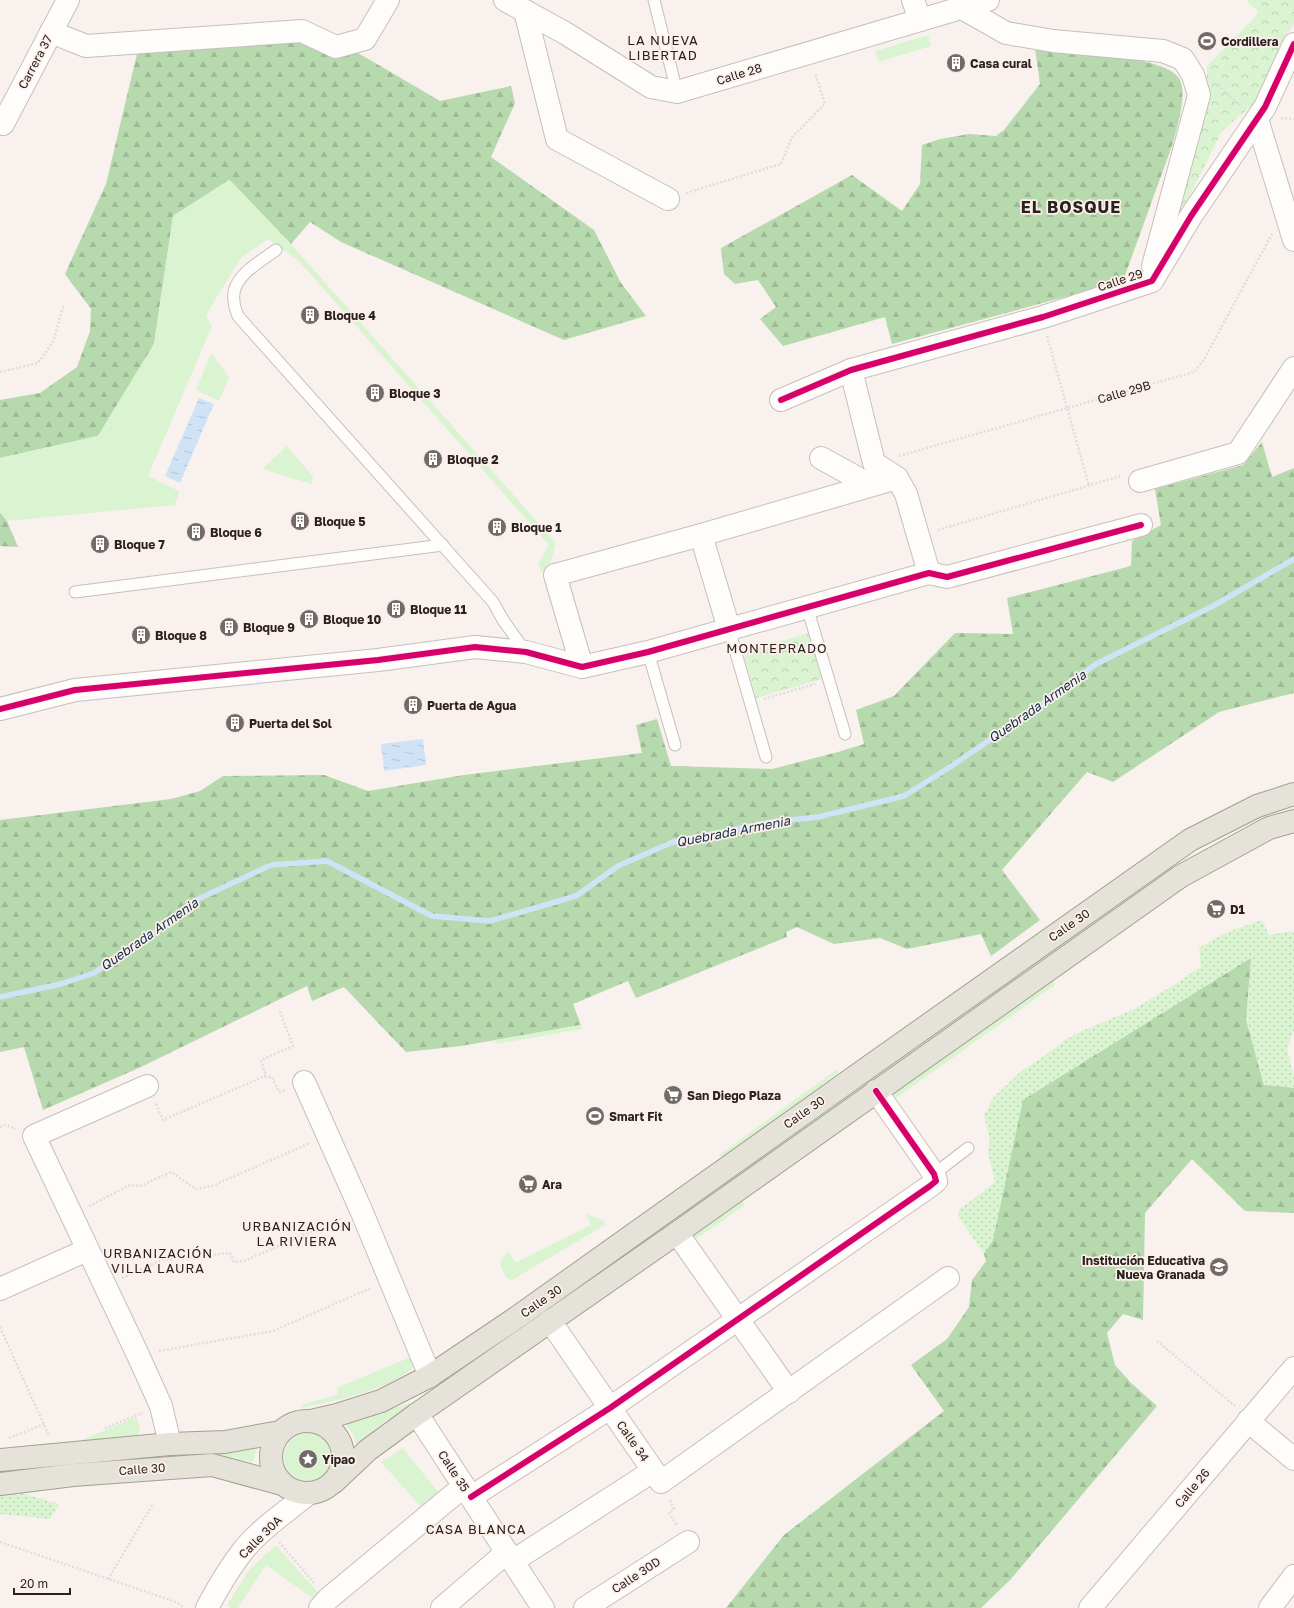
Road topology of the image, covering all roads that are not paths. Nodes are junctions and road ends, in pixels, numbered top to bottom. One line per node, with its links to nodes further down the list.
1 (68, 0): 9 (street, Carrera 37)
2 (388, 0): 9 (street)
3 (505, 0): 8 (street, Calle 28)
4 (654, 0): 11 (lane)
5 (988, 0): 6 (street, Calle 28)
6 (962, 8): 7 (street, Calle 28); 17 (street)
7 (917, 10): 11 (street, Calle 28)
8 (525, 11): 11 (street, Calle 28); 14 (street)
9 (51, 32): 13 (street, Carrera 37)
10 (1294, 44): 12 (street, Calle 29)
11 (677, 92)
12 (1257, 119): 15 (street); 17 (street, Calle 29)
13 (3, 124)
14 (668, 199)
15 (1294, 240)
16 (276, 250): 27 (lane)
17 (1152, 281): 19 (street, Calle 29)
18 (1294, 368): 23 (street)
19 (851, 370): 20 (street, Calle 29); 22 (street)
20 (781, 400)
21 (821, 458): 24 (street)
22 (897, 478): 24 (street); 28 (street)
23 (1140, 481)
24 (870, 485): 26 (street)
25 (1140, 525): 28 (street)
26 (701, 535): 31 (street); 34 (street)
27 (443, 545): 29 (lane); 32 (lane)
28 (929, 573): 30 (street)
29 (75, 592)
30 (807, 607): 31 (street); 36 (lane)
31 (728, 629): 33 (street); 38 (lane)
32 (526, 652): 34 (street); 35 (street)
33 (648, 652): 34 (street); 37 (lane)
34 (582, 667)
35 (0, 709)
36 (845, 734)
37 (675, 746)
38 (766, 757)
39 (1294, 794): 53 (main road, Calle 30)
40 (1292, 822): 43 (main road, Calle 30)
41 (304, 1082): 53 (street)
42 (147, 1086): 47 (street)
43 (876, 1091): 45 (street); 46 (main road, Calle 30)
44 (968, 1148): 45 (lane)
45 (934, 1174): 50 (street)
46 (677, 1232): 50 (street); 51 (main road, Calle 30)
47 (87, 1250): 49 (street); 60 (street)
48 (948, 1278): 54 (street)
49 (0, 1288)
50 (738, 1320): 54 (street); 55 (street)
51 (550, 1322): 55 (street, Calle 34); 56 (main road, Calle 30)
52 (1294, 1368): 58 (street, Calle 26)
53 (430, 1376): 57 (main road, Calle 30)
54 (790, 1392): 63 (street)
55 (610, 1408): 63 (street, Calle 34); 67 (street)
56 (417, 1414): 64 (main road, Calle 30); 67 (street, Calle 35)
57 (311, 1421): 59 (main road); 64 (main road)
58 (1248, 1421): 62 (street); 77 (street, Calle 26)
59 (280, 1432): 60 (main road, Calle 30); 66 (main road)
60 (170, 1444): 61 (main road, Calle 30)
61 (0, 1460)
62 (1294, 1460)
63 (657, 1477): 70 (street)
64 (334, 1482): 68 (main road)
65 (0, 1484): 66 (main road, Calle 30)
66 (282, 1484): 68 (main road)
67 (467, 1492): 70 (street, Calle 35); 72 (street)
68 (308, 1494): 73 (street, Calle 30A)
69 (688, 1542): 76 (street, Calle 30D)
70 (510, 1557): 74 (street); 75 (street, Calle 35)
71 (1294, 1576): 78 (street)
72 (324, 1604)
73 (207, 1608)
74 (442, 1608)
75 (543, 1608)
76 (585, 1608)
77 (1090, 1608)
78 (1270, 1608)

